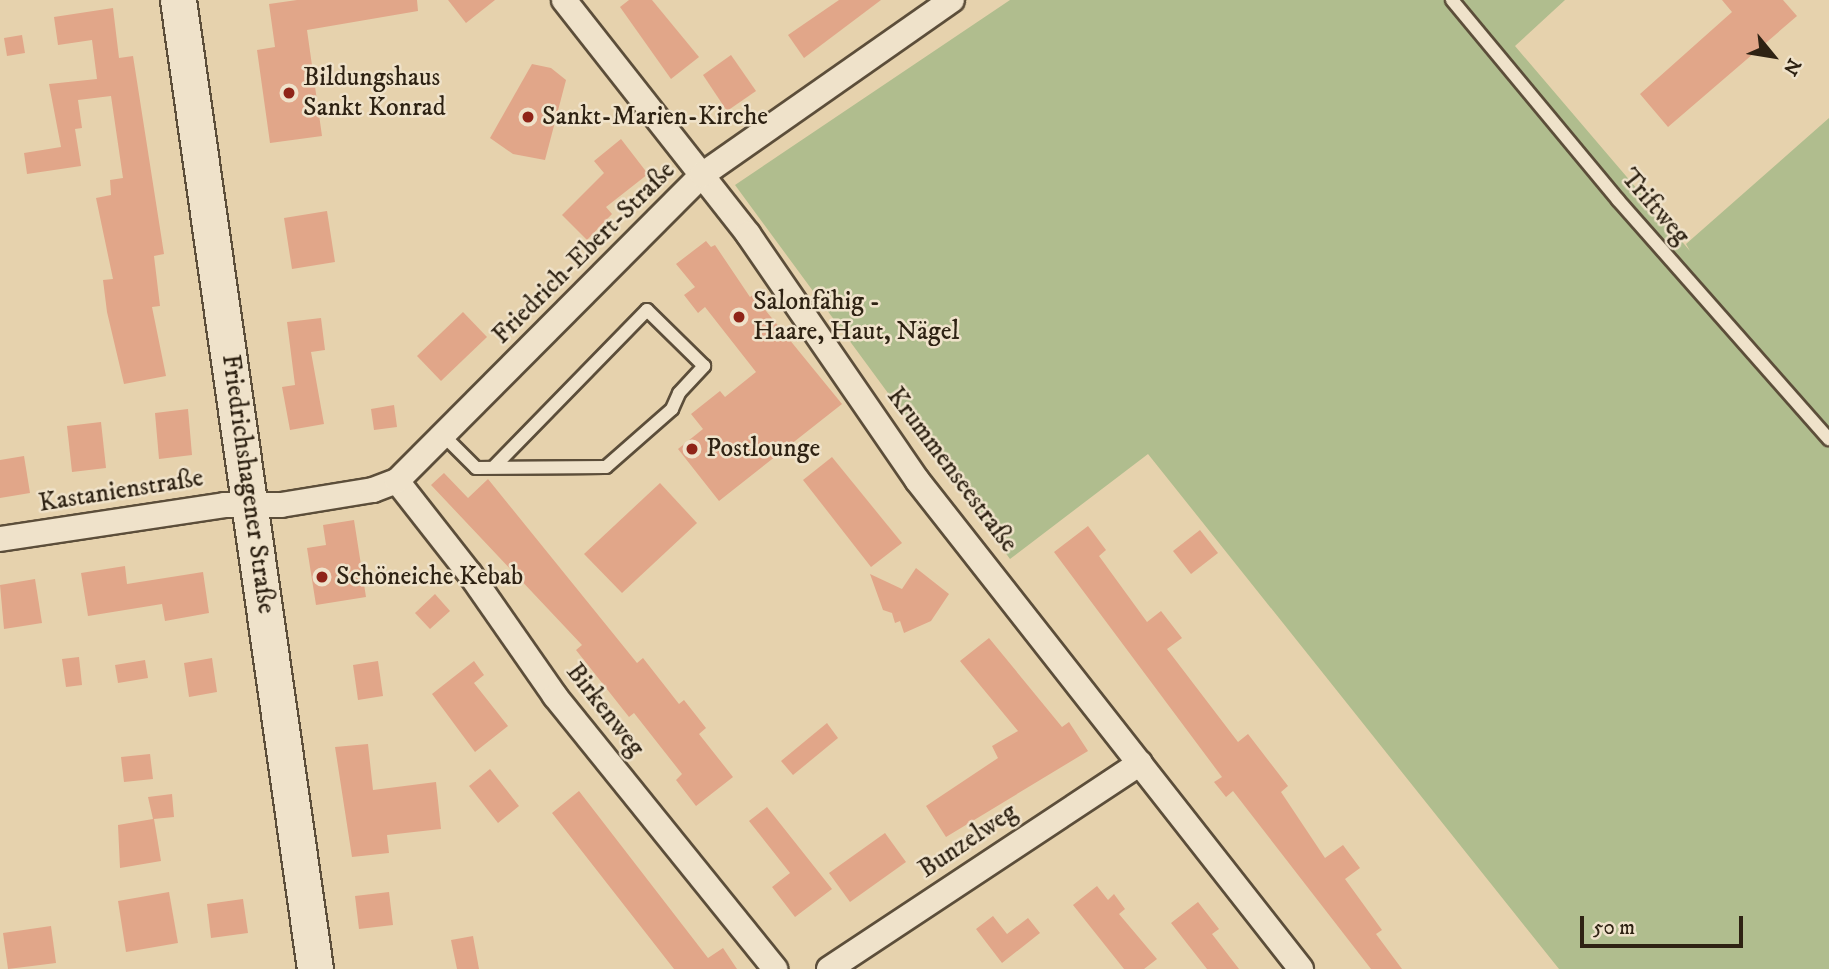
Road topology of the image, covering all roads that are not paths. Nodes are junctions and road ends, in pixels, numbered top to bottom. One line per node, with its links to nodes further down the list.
1 (178, 0): 10 (main road, Friedrichshagener Straße)
2 (564, 0): 5 (street, Krummenseestraße)
3 (952, 0): 5 (street, Friedrich-Ebert-Straße)
4 (1452, 0): 7 (lane, Triftweg)
5 (702, 175): 6 (street, Friedrich-Ebert-Straße); 12 (street, Krummenseestraße)
6 (445, 437): 8 (lane); 9 (street, Friedrich-Ebert-Straße)
7 (1829, 439)
8 (494, 467): 8 (lane)
9 (397, 481): 10 (street, Friedrich-Ebert-Straße); 14 (street, Birkenweg)
10 (251, 503): 11 (street, Kastanienstraße); 13 (main road, Friedrichshagener Straße)
11 (0, 539)
12 (1140, 763): 15 (street, Bunzelweg); 16 (street, Krummenseestraße)
13 (315, 969)
14 (775, 969)
15 (828, 969)
16 (1301, 969)

